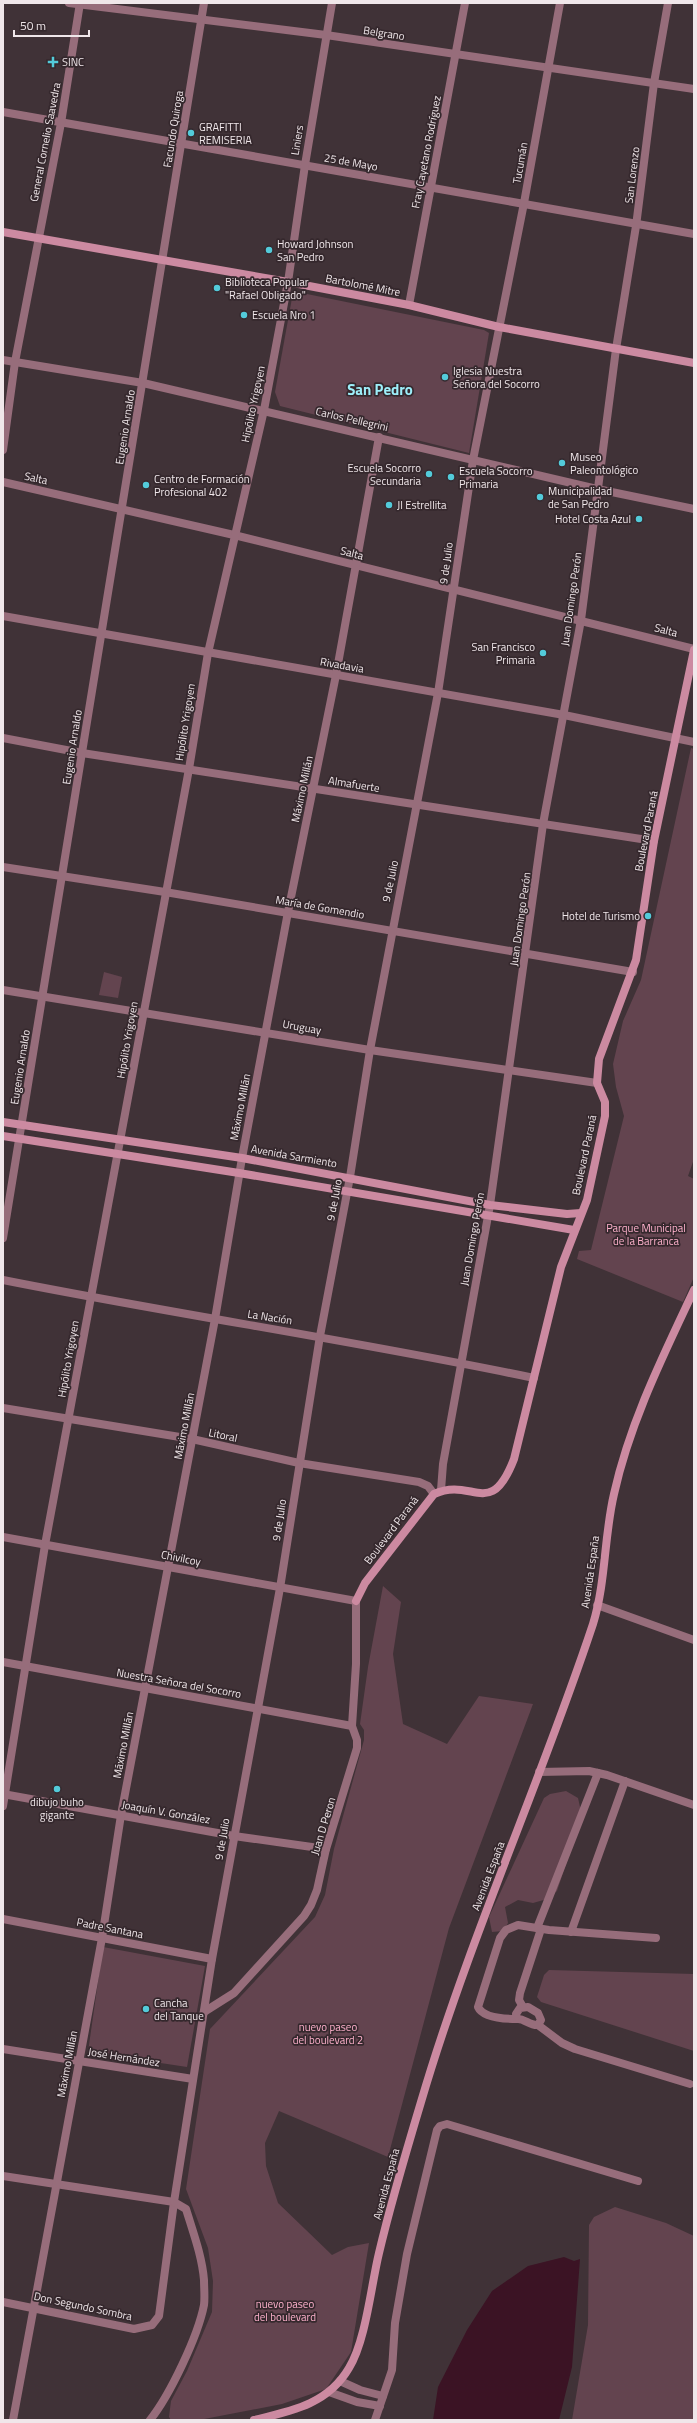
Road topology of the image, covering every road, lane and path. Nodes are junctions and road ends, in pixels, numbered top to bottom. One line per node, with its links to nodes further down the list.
1 (69, 3): 7 (street, Belgrano)
2 (204, 3): 8 (street, Facundo Quiroga)
3 (332, 3): 9 (street, Liniers)
4 (465, 3): 10 (street, Fray Cayetano Rodríguez)
5 (560, 3): 11 (street, Tucumán)
6 (668, 3): 12 (street, San Lorenzo)
7 (80, 4): 8 (street, Belgrano); 15 (street, General Cornelio Saavedra)
8 (201, 19): 9 (street, Belgrano); 16 (street, Facundo Quiroga)
9 (326, 35): 10 (street, Belgrano); 17 (street, Liniers)
10 (456, 55): 11 (street, Belgrano); 18 (street, Fray Cayetano Rodríguez)
11 (549, 69): 12 (street, Belgrano); 19 (street, Tucumán)
12 (654, 83): 13 (street, Belgrano); 20 (street, San Lorenzo)
13 (694, 89)
14 (3, 112): 15 (street, 25 de Mayo)
15 (61, 123): 16 (street, 25 de Mayo); 23 (street, General Cornelio Saavedra)
16 (181, 144): 17 (street, 25 de Mayo); 24 (street, Facundo Quiroga)
17 (304, 165): 18 (street, 25 de Mayo); 25 (street, Liniers)
18 (431, 188): 19 (street, 25 de Mayo); 26 (street, Fray Cayetano Rodríguez)
19 (524, 203): 20 (street, 25 de Mayo); 27 (street, Tucumán)
20 (636, 226): 22 (street, 25 de Mayo); 28 (street, San Lorenzo)
21 (3, 232): 23 (main road, Bartolomé Mitre)
22 (694, 234)
23 (38, 236): 24 (main road, Bartolomé Mitre); 30 (street, General Cornelio Saavedra)
24 (164, 260): 25 (main road, Bartolomé Mitre); 32 (street, Eugenio Arnaldo)
25 (288, 282): 26 (main road, Bartolomé Mitre); 33 (street, Hipólito Yrigoyen)
26 (409, 305): 27 (main road, Bartolomé Mitre)
27 (499, 327): 28 (main road, Bartolomé Mitre); 36 (street, 9 de Julio)
28 (616, 349): 31 (main road, Bartolomé Mitre); 38 (street, Juan Domingo Perón)
29 (3, 360): 30 (street, Carlos Pellegrini)
30 (15, 362): 32 (street, Carlos Pellegrini); 35 (street, General Cornelio Saavedra)
31 (694, 362)
32 (143, 383): 33 (street, Carlos Pellegrini); 39 (street, Eugenio Arnaldo)
33 (264, 410): 34 (street, Carlos Pellegrini); 41 (street, Hipólito Yrigoyen)
34 (379, 437): 36 (street, Carlos Pellegrini); 42 (street, Máximo Millán)
35 (3, 450)
36 (473, 460): 38 (street, Carlos Pellegrini); 43 (street, 9 de Julio)
37 (3, 482): 39 (street, Salta)
38 (597, 489): 40 (street, Carlos Pellegrini); 45 (street, Juan Domingo Perón)
39 (122, 508): 41 (street, Salta); 46 (street, Eugenio Arnaldo)
40 (694, 509)
41 (234, 535): 42 (street, Salta); 48 (street, Hipólito Yrigoyen)
42 (356, 566): 43 (street, Salta); 49 (street, Máximo Millán)
43 (454, 588): 45 (street, Salta); 50 (street, 9 de Julio)
44 (3, 616): 46 (street, Rivadavia)
45 (581, 620): 47 (street, Salta); 51 (street, Juan Domingo Perón)
46 (102, 634): 48 (street, Rivadavia); 55 (street, Eugenio Arnaldo)
47 (694, 649): 53 (main road, Boulevard Paraná)
48 (208, 653): 49 (street, Rivadavia); 56 (street, Hipólito Yrigoyen)
49 (336, 675): 50 (street, Rivadavia); 57 (street, Máximo Millán)
50 (438, 693): 51 (street, Rivadavia); 58 (street, 9 de Julio)
51 (564, 715): 53 (street, Rivadavia); 59 (street, Juan Domingo Perón)
52 (3, 738): 55 (street, Almafuerte)
53 (676, 738): 54 (street, Rivadavia); 60 (main road, Boulevard Paraná)
54 (694, 742)
55 (82, 753): 56 (street, Almafuerte); 62 (street, Eugenio Arnaldo)
56 (189, 769): 57 (street, Almafuerte); 63 (street, Hipólito Yrigoyen)
57 (313, 788): 58 (street, Almafuerte); 64 (street, Máximo Millán)
58 (417, 805): 59 (street, Almafuerte); 65 (street, 9 de Julio)
59 (543, 824): 60 (street, Almafuerte); 66 (street, Juan Domingo Perón)
60 (654, 841): 67 (main road, Boulevard Paraná)
61 (3, 866): 62 (street, María de Gomendio)
62 (62, 876): 63 (street, María de Gomendio); 69 (street, Eugenio Arnaldo)
63 (165, 892): 64 (street, María de Gomendio); 70 (street, Hipólito Yrigoyen)
64 (288, 912): 65 (street, María de Gomendio); 71 (street, Máximo Millán)
65 (391, 930): 66 (street, María de Gomendio); 72 (street, 9 de Julio)
66 (527, 953): 67 (street, María de Gomendio); 73 (street, Juan Domingo Perón)
67 (633, 972): 74 (main road, Boulevard Paraná)
68 (3, 990): 69 (street, Uruguay)
69 (42, 996): 70 (street, Uruguay); 76 (street, Eugenio Arnaldo)
70 (143, 1013): 71 (street, Uruguay); 79 (street, Hipólito Yrigoyen)
71 (266, 1031): 72 (street, Uruguay); 81 (street, Máximo Millán)
72 (370, 1050): 73 (street, Uruguay); 83 (street, 9 de Julio)
73 (509, 1071): 74 (street, Uruguay); 85 (street, Juan Domingo Perón)
74 (597, 1083): 86 (main road, Boulevard Paraná)
75 (3, 1122): 76 (main road, Avenida Sarmiento)
76 (22, 1125): 78 (street, Eugenio Arnaldo); 79 (main road, Avenida Sarmiento)
77 (3, 1136): 78 (main road)
78 (20, 1139): 80 (main road); 89 (street, Eugenio Arnaldo)
79 (120, 1140): 80 (street, Hipólito Yrigoyen); 81 (main road, Avenida Sarmiento)
80 (118, 1154): 82 (main road); 92 (street, Hipólito Yrigoyen)
81 (242, 1158): 82 (street, Máximo Millán); 83 (main road, Avenida Sarmiento)
82 (239, 1173): 84 (main road); 93 (street, Máximo Millán)
83 (350, 1177): 84 (street, 9 de Julio); 85 (main road, Avenida Sarmiento)
84 (347, 1192): 87 (main road); 94 (street, 9 de Julio)
85 (490, 1205): 86 (main road, Avenida Sarmiento); 87 (street, Juan Domingo Perón)
86 (581, 1213): 88 (main road, Boulevard Paraná)
87 (488, 1216): 88 (main road); 95 (street, Juan Domingo Perón)
88 (574, 1230): 96 (main road, Boulevard Paraná)
89 (3, 1238)
90 (3, 1280): 92 (street, La Nación)
91 (694, 1290): 107 (main road, Avenida España)
92 (90, 1298): 93 (street, La Nación); 98 (street, Hipólito Yrigoyen)
93 (215, 1320): 94 (street, La Nación); 99 (street, Máximo Millán)
94 (320, 1336): 95 (street, La Nación); 100 (street, 9 de Julio)
95 (461, 1363): 96 (street, La Nación); 101 (street, Juan Domingo Perón)
96 (534, 1378): 101 (main road, Boulevard Paraná)
97 (3, 1408): 98 (street, Litoral)
98 (68, 1420): 99 (street, Litoral); 103 (street, Hipólito Yrigoyen)
99 (192, 1440): 100 (street, Litoral); 104 (street, Máximo Millán)
100 (299, 1463): 101 (street, Litoral); 105 (street, 9 de Julio)
101 (438, 1492): 106 (main road, Boulevard Paraná)
102 (3, 1537): 103 (street, Chivilcoy)
103 (45, 1545): 104 (street, Chivilcoy); 110 (street, Hipólito Yrigoyen)
104 (168, 1567): 105 (street, Chivilcoy); 111 (street, Máximo Millán)
105 (280, 1588): 106 (street, Chivilcoy); 112 (street, 9 de Julio)
106 (356, 1601): 113 (street, Juan D Peron)
107 (597, 1605): 108 (street); 114 (main road, Avenida España)
108 (694, 1640)
109 (3, 1662): 110 (street, Nuestra Señora del Socorro)
110 (25, 1666): 111 (street, Nuestra Señora del Socorro); 117 (street, Hipólito Yrigoyen)
111 (145, 1688): 112 (street, Nuestra Señora del Socorro); 120 (street, Máximo Millán)
112 (258, 1708): 113 (street, Nuestra Señora del Socorro); 121 (street, 9 de Julio)
113 (352, 1726): 122 (street, Juan D Peron)
114 (539, 1772): 115 (street); 143 (main road, Avenida España)
115 (598, 1773): 116 (street); 124 (street)
116 (625, 1781): 118 (street); 125 (street)
117 (4, 1794): 119 (street, Hipólito Yrigoyen); 120 (street, Joaquín V. González)
118 (694, 1805)
119 (3, 1806)
120 (121, 1815): 121 (street, Joaquín V. González); 126 (street, Máximo Millán)
121 (234, 1836): 122 (street, Joaquín V. González); 128 (street, 9 de Julio)
122 (326, 1850): 130 (street, Juan D Peron)
123 (3, 1919): 126 (street, Padre Santana)
124 (539, 1928): 125 (street); 129 (street); 131 (street)
125 (571, 1932): 127 (street)
126 (102, 1938): 128 (street, Padre Santana); 134 (street, Máximo Millán)
127 (656, 1938)
128 (212, 1958): 130 (street, 9 de Julio)
129 (523, 2007): 131 (street); 132 (street)
130 (204, 2012): 135 (street, 9 de Julio)
131 (517, 2018): 132 (street)
132 (538, 2025): 136 (street)
133 (3, 2049): 134 (street, José Hernández)
134 (78, 2060): 135 (street, José Hernández); 139 (street, Máximo Millán)
135 (193, 2079): 140 (street, Don Segundo Sombra)
136 (690, 2084)
137 (3, 2176): 139 (street)
138 (638, 2181): 145 (street)
139 (55, 2186): 140 (street); 142 (street, Máximo Millán)
140 (174, 2202): 142 (street, Don Segundo Sombra); 147 (street)
141 (3, 2302): 142 (street, Don Segundo Sombra)
142 (35, 2308): 148 (street, Máximo Millán)
143 (340, 2381): 144 (main road, Avenida España); 145 (street)
144 (329, 2392): 146 (street); 151 (main road, Avenida España)
145 (383, 2396): 146 (street)
146 (380, 2406): 152 (street)
147 (160, 2408): 149 (street); 150 (street)
148 (13, 2420)
149 (150, 2420)
150 (158, 2420)
151 (254, 2420)
152 (375, 2420)

